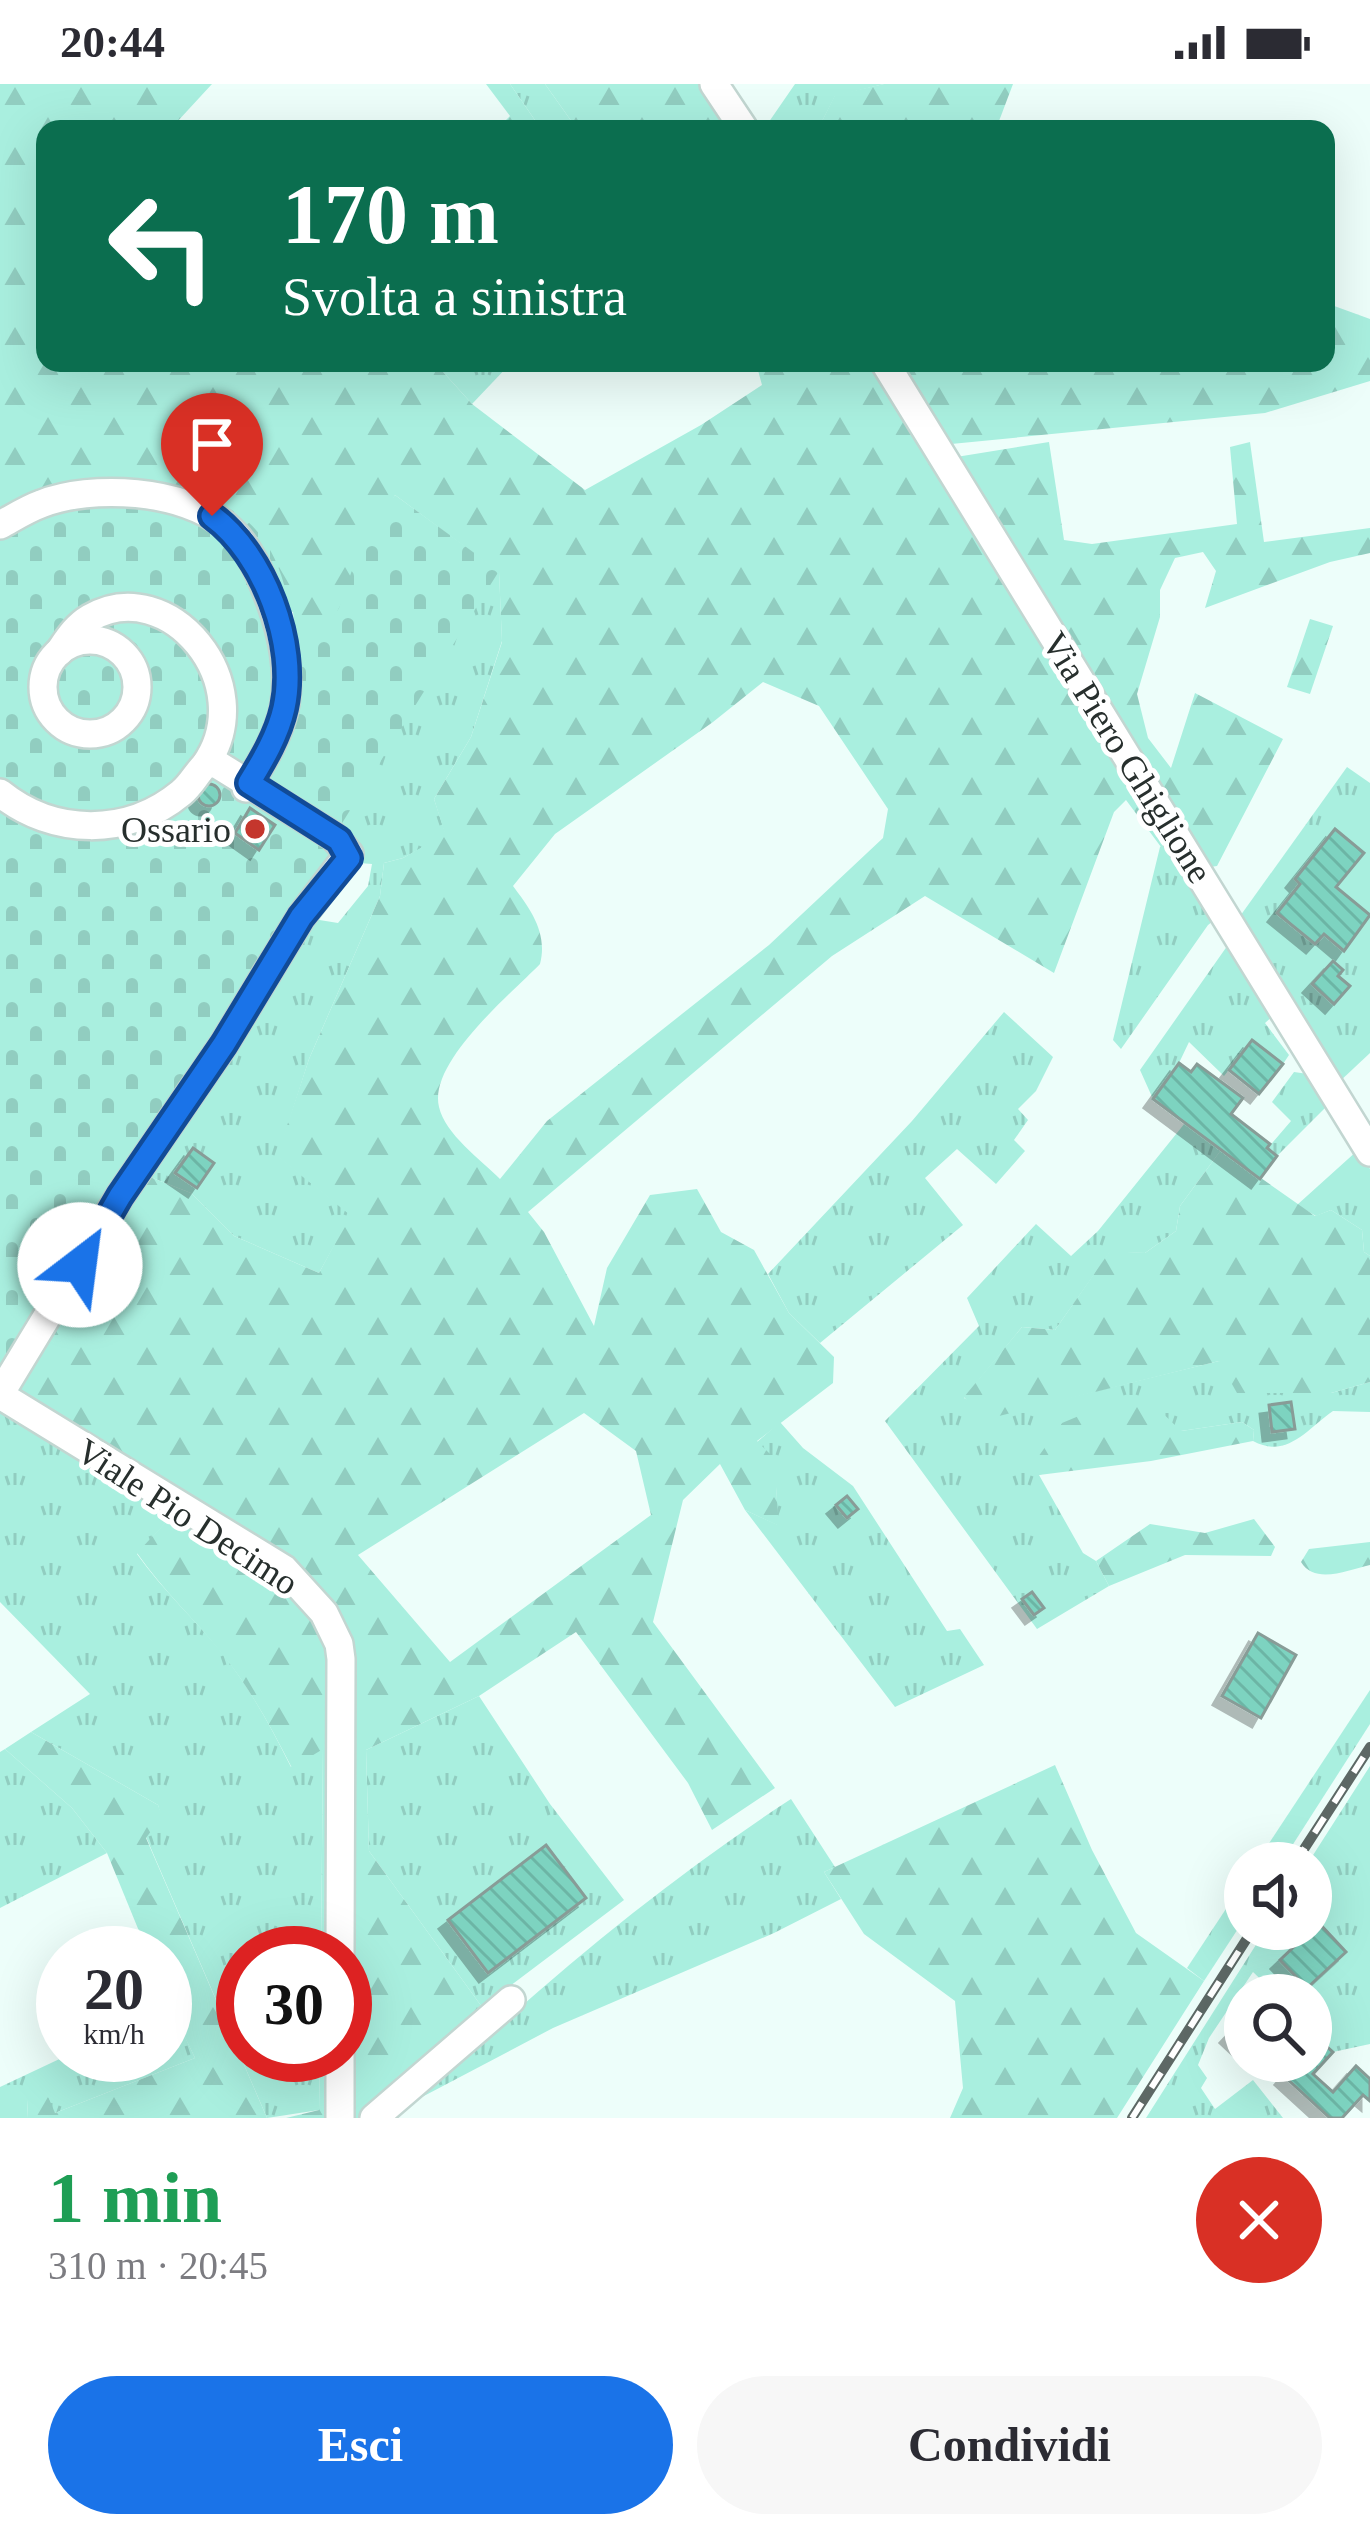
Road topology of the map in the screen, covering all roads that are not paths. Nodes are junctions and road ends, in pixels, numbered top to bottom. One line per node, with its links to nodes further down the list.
1 (714, 84): 2 (street)
2 (738, 120)
3 (891, 372): 9 (street, Via Piero Ghiglione)
4 (0, 526): 7 (street)
5 (58, 652): 6 (street)
6 (205, 765): 7 (street); 8 (street)
7 (248, 785): 10 (street)
8 (0, 793)
9 (1370, 1152)
10 (0, 1395): 11 (street, Viale Pio Decimo)
11 (340, 1926)
12 (511, 2000): 15 (street)
13 (340, 2082): 14 (street)
14 (340, 2118)
15 (374, 2118)

